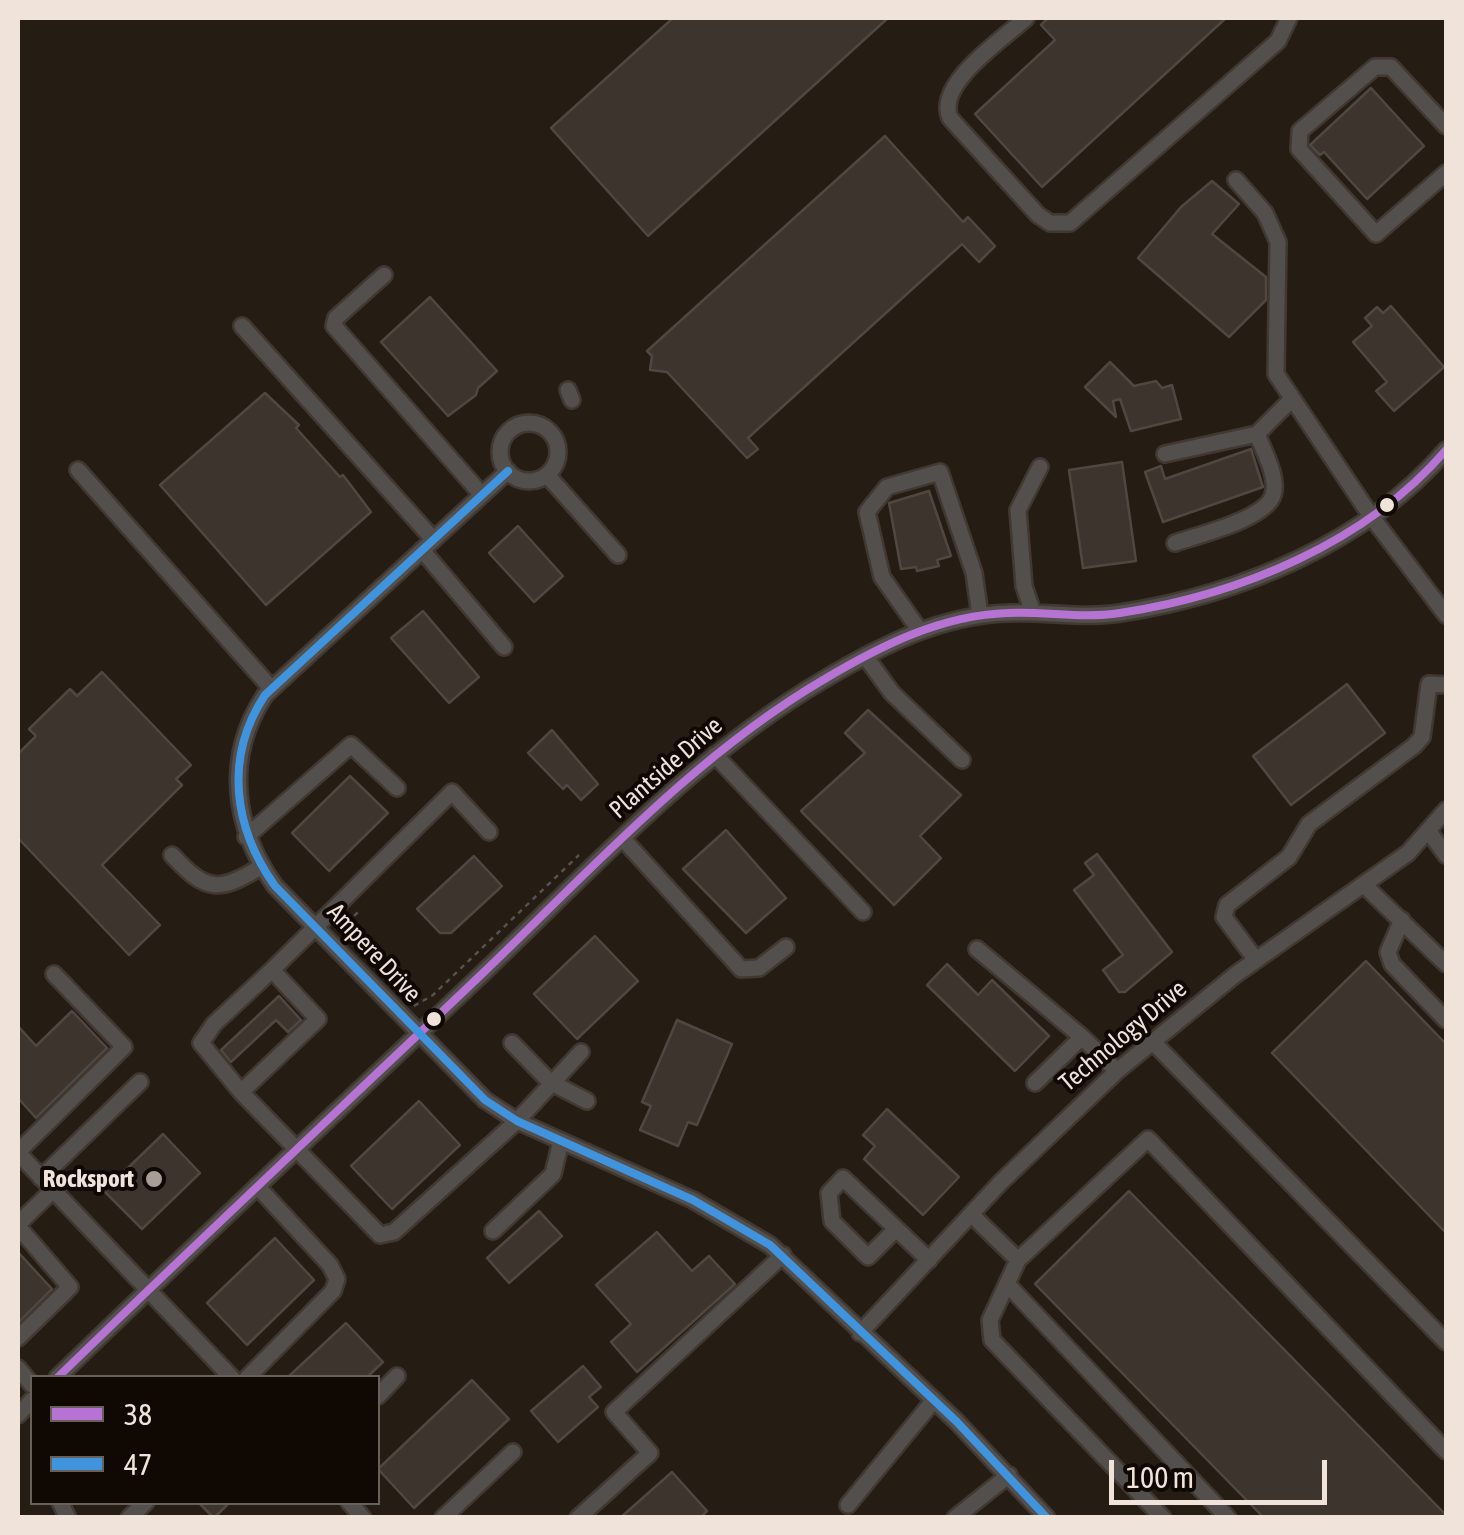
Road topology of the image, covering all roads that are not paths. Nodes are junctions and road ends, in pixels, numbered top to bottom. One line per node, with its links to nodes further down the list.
1 (1026, 18): 2 (street)
2 (1289, 18)
3 (1446, 126): 4 (street)
4 (1446, 173)
5 (1236, 180): 8 (street)
6 (384, 275): 16 (street)
7 (242, 326): 19 (street)
8 (1290, 401): 9 (street); 17 (street)
9 (1257, 434): 11 (street); 18 (street)
10 (1446, 450): 17 (street, Plantside Drive)
11 (1165, 454)
12 (1040, 467): 21 (street)
13 (78, 470): 28 (street)
14 (508, 472): 15 (street); 15 (street); 16 (street, Ampere Drive)
15 (546, 475): 20 (street)
16 (482, 495): 19 (street, Ampere Drive)
17 (1371, 516): 21 (street, Plantside Drive); 23 (street)
18 (1174, 543)
19 (427, 544): 25 (street); 28 (street, Ampere Drive)
20 (618, 555)
21 (1033, 613): 22 (street, Plantside Drive)
22 (980, 615): 24 (street, Plantside Drive); 24 (street)
23 (1446, 615)
24 (920, 630): 26 (street, Plantside Drive)
25 (504, 646)
26 (865, 656): 29 (street, Plantside Drive); 30 (street)
27 (1446, 684): 46 (street)
28 (271, 688): 35 (street, Ampere Drive)
29 (716, 755): 36 (street, Plantside Drive); 41 (street)
30 (962, 760)
31 (397, 788): 35 (street)
32 (1446, 810): 34 (street, Technology Drive)
33 (489, 832): 43 (street)
34 (1430, 833): 37 (street); 40 (street, Technology Drive)
35 (246, 837): 39 (street, Ampere Drive)
36 (623, 840): 44 (street); 51 (street, Plantside Drive)
37 (1446, 850)
38 (172, 855): 39 (street)
39 (262, 866): 43 (street, Ampere Drive)
40 (1364, 885): 42 (street); 46 (street, Technology Drive)
41 (863, 912)
42 (1402, 920): 47 (street); 50 (street)
43 (314, 926): 48 (street); 51 (street, Ampere Drive)
44 (786, 948)
45 (977, 948): 52 (street)
46 (1256, 960): 53 (street, Technology Drive)
47 (1446, 964)
48 (272, 970): 60 (street); 60 (street)
49 (54, 974): 65 (street)
50 (1446, 1020)
51 (417, 1036): 62 (street, Ampere Drive); 64 (street, Plantside Drive)
52 (1082, 1037): 56 (street); 59 (street)
53 (1152, 1041): 56 (street, Technology Drive); 78 (street)
54 (512, 1042): 58 (street)
55 (581, 1052): 58 (street)
56 (1117, 1070): 68 (street, Technology Drive)
57 (140, 1082): 66 (street)
58 (550, 1082): 61 (street); 62 (street)
59 (1035, 1083)
60 (241, 1092): 64 (street)
61 (587, 1101)
62 (517, 1120): 63 (street, Ampere Drive); 64 (street)
63 (561, 1140): 70 (street); 71 (street, Ampere Drive)
64 (296, 1149): 67 (street, Plantside Drive)
65 (18, 1153): 66 (street)
66 (47, 1184): 75 (street); 77 (street)
67 (257, 1186): 75 (street, Plantside Drive); 81 (street)
68 (972, 1214): 72 (street, Technology Drive); 73 (street)
69 (896, 1228): 69 (street); 72 (street)
70 (493, 1232)
71 (783, 1255): 76 (street, Ampere Drive); 90 (street)
72 (930, 1260): 76 (street, Technology Drive)
73 (1018, 1260): 74 (street); 85 (street)
74 (1009, 1286): 93 (street); 94 (street)
75 (149, 1289): 79 (street, Plantside Drive); 80 (street)
76 (860, 1332): 84 (street, Ampere Drive)
77 (18, 1338)
78 (1446, 1342)
79 (59, 1375)
80 (229, 1375)
81 (250, 1375)
82 (397, 1376): 83 (street)
83 (380, 1394)
84 (934, 1400): 87 (street, Ampere Drive); 88 (street)
85 (1446, 1450)
86 (513, 1452): 89 (street)
87 (1008, 1475): 91 (street); 92 (street, Ampere Drive)
88 (848, 1505)
89 (443, 1518)
90 (578, 1518)
91 (955, 1518)
92 (1046, 1518)
93 (1164, 1518)
94 (1228, 1518)

